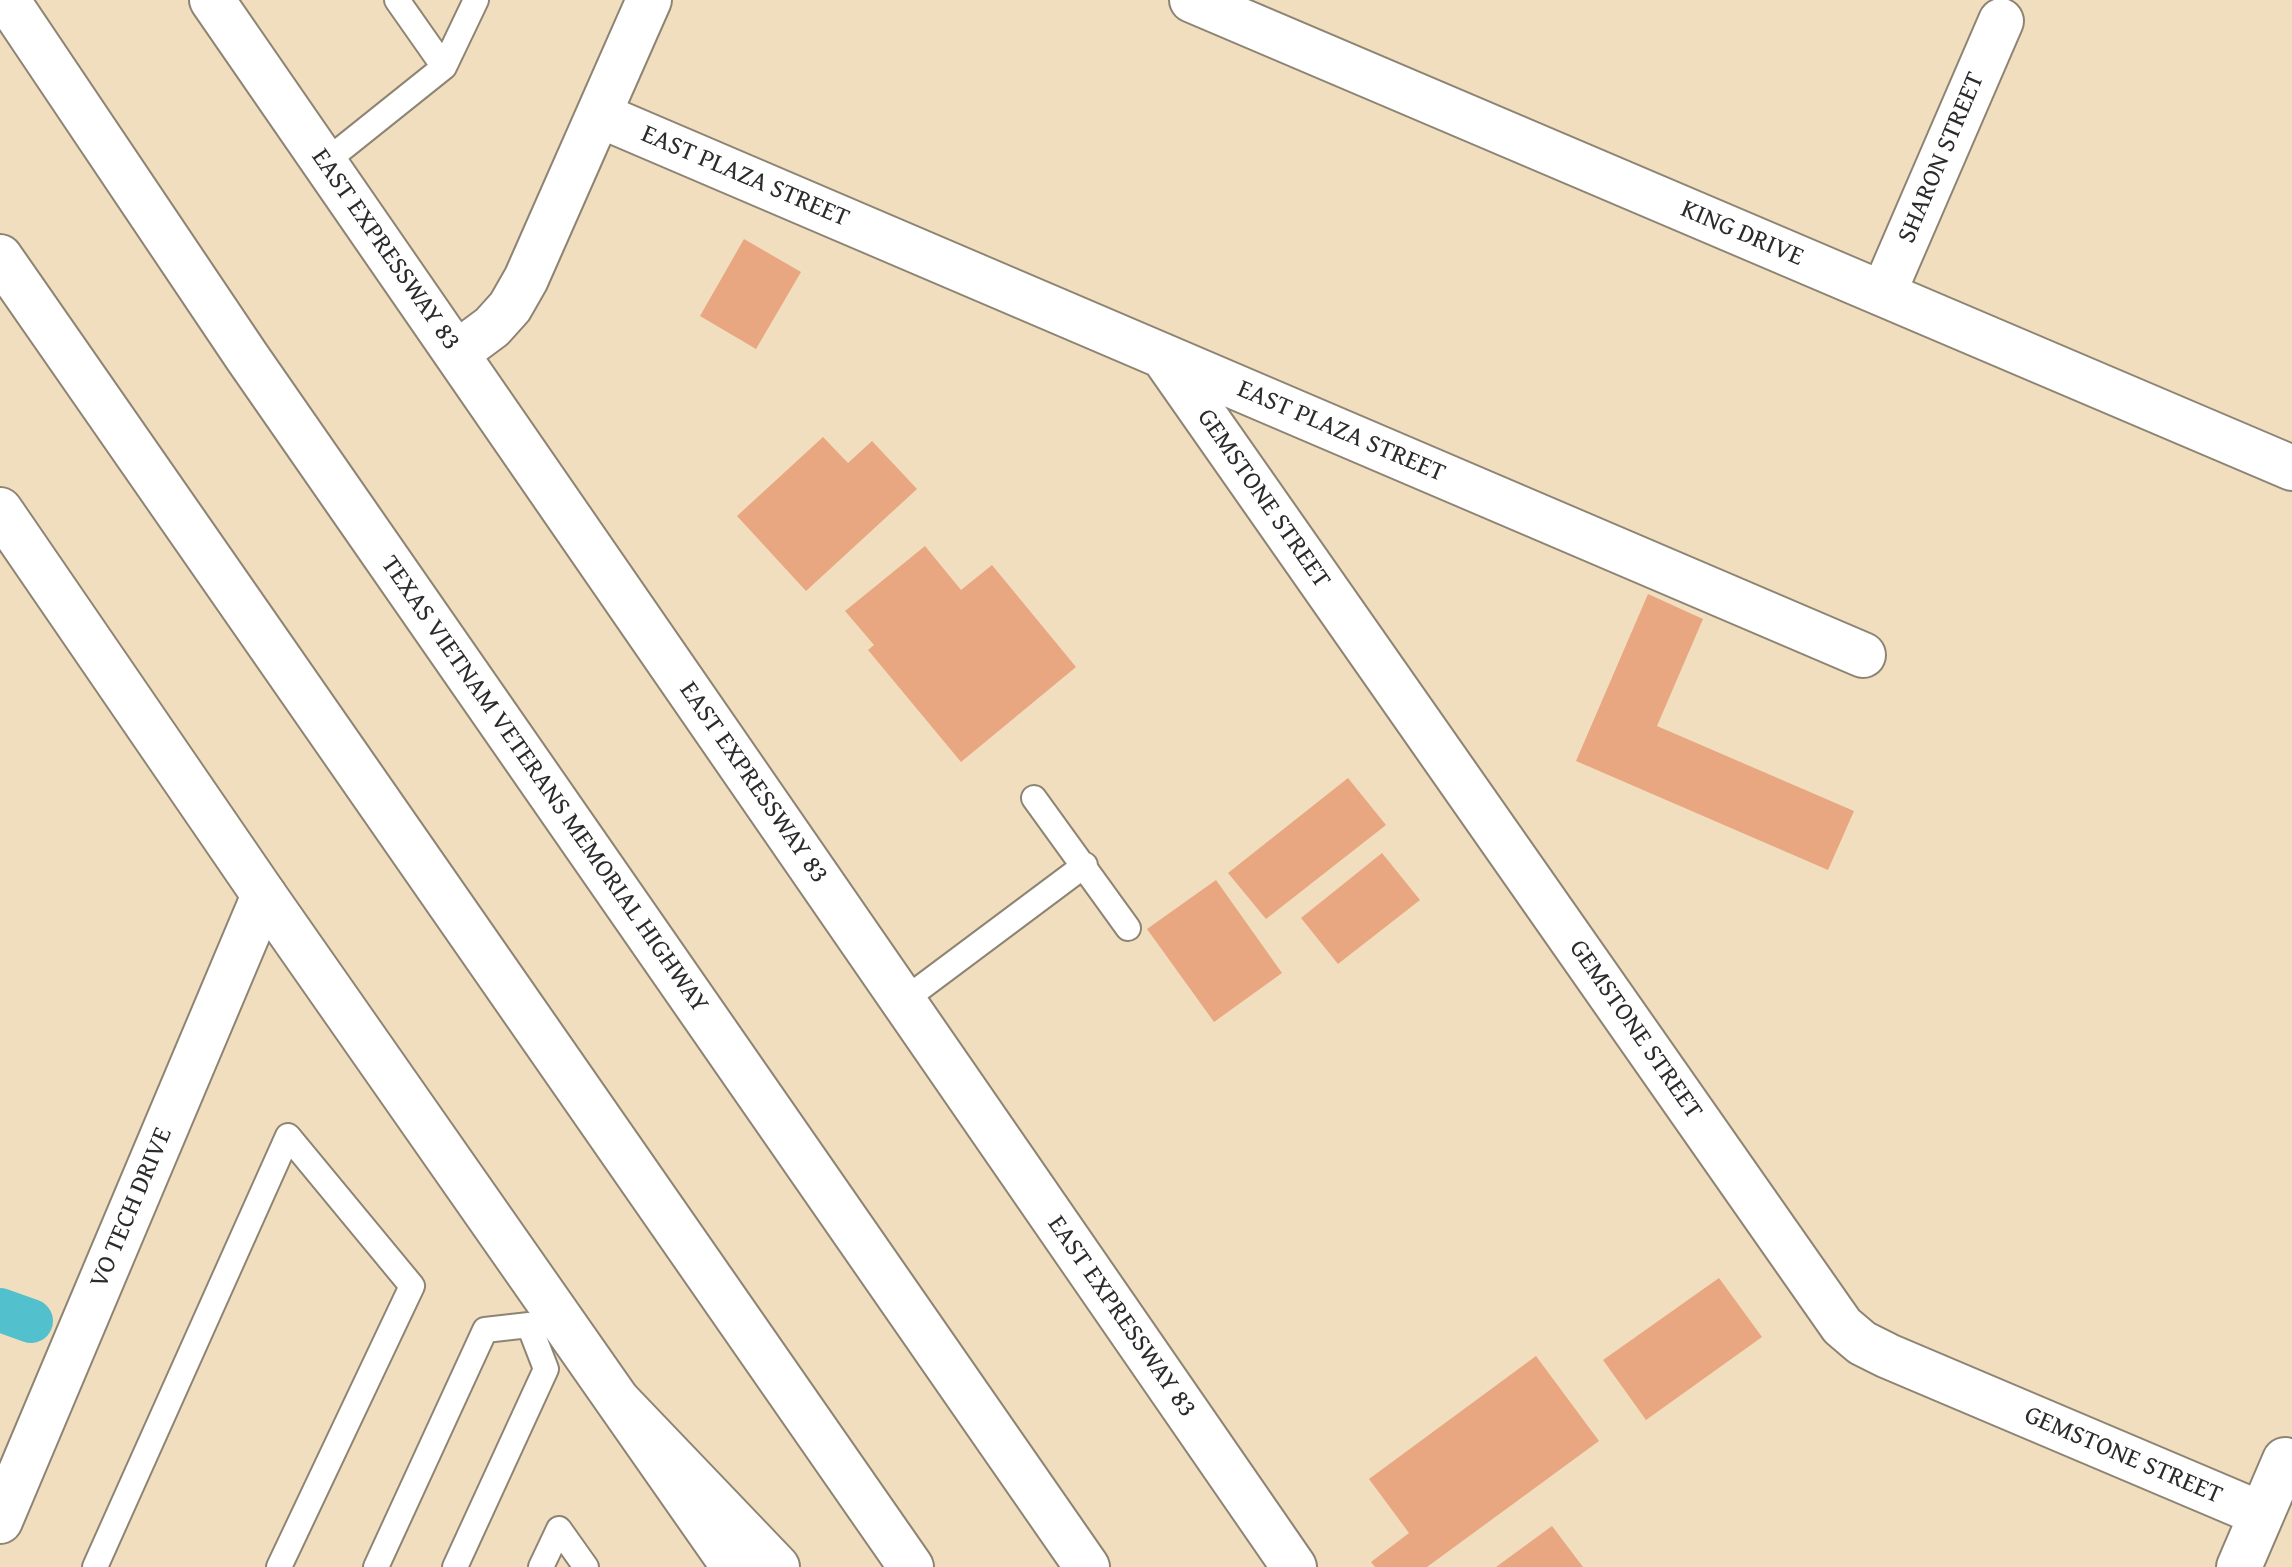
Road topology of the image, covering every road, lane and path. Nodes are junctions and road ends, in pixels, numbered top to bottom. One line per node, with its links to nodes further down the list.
1 (7, 0): 37 (main road, TEXAS VIETNAM VETERANS MEMORIAL HIGHWAY)
2 (212, 0): 10 (main road, EAST EXPRESSWAY 83)
3 (397, 0): 8 (lane)
4 (476, 0): 8 (lane)
5 (649, 0): 9 (main road)
6 (1192, 0): 12 (main road, KING DRIVE)
7 (2001, 21): 12 (main road, SHARON STREET)
8 (444, 67): 10 (lane)
9 (599, 115): 13 (main road); 14 (main road, EAST PLAZA STREET)
10 (324, 163): 13 (main road, EAST EXPRESSWAY 83)
11 (0, 257): 36 (main road)
12 (1883, 294): 15 (main road, KING DRIVE)
13 (457, 353): 22 (main road, EAST EXPRESSWAY 83)
14 (1163, 356): 17 (main road, EAST PLAZA STREET); 26 (main road, GEMSTONE STREET)
15 (2292, 468)
16 (0, 510): 20 (main road)
17 (1863, 655)
18 (1034, 798): 19 (lane)
19 (1085, 865): 21 (lane); 22 (lane)
20 (264, 895): 23 (main road); 27 (main road, VO TECH DRIVE)
21 (1128, 928)
22 (903, 1001): 38 (main road, EAST EXPRESSWAY 83)
23 (538, 1312): 24 (main road); 30 (lane); 31 (lane)
24 (620, 1403): 34 (main road); 35 (main road)
25 (2285, 1460): 26 (main road)
26 (2261, 1514): 39 (main road)
27 (0, 1521)
28 (99, 1564): 29 (lane)
29 (279, 1567)
30 (376, 1567)
31 (455, 1567)
32 (541, 1567): 33 (lane)
33 (586, 1567)
34 (734, 1567)
35 (777, 1567)
36 (911, 1567)
37 (1087, 1567)
38 (1294, 1567)
39 (2239, 1567)

